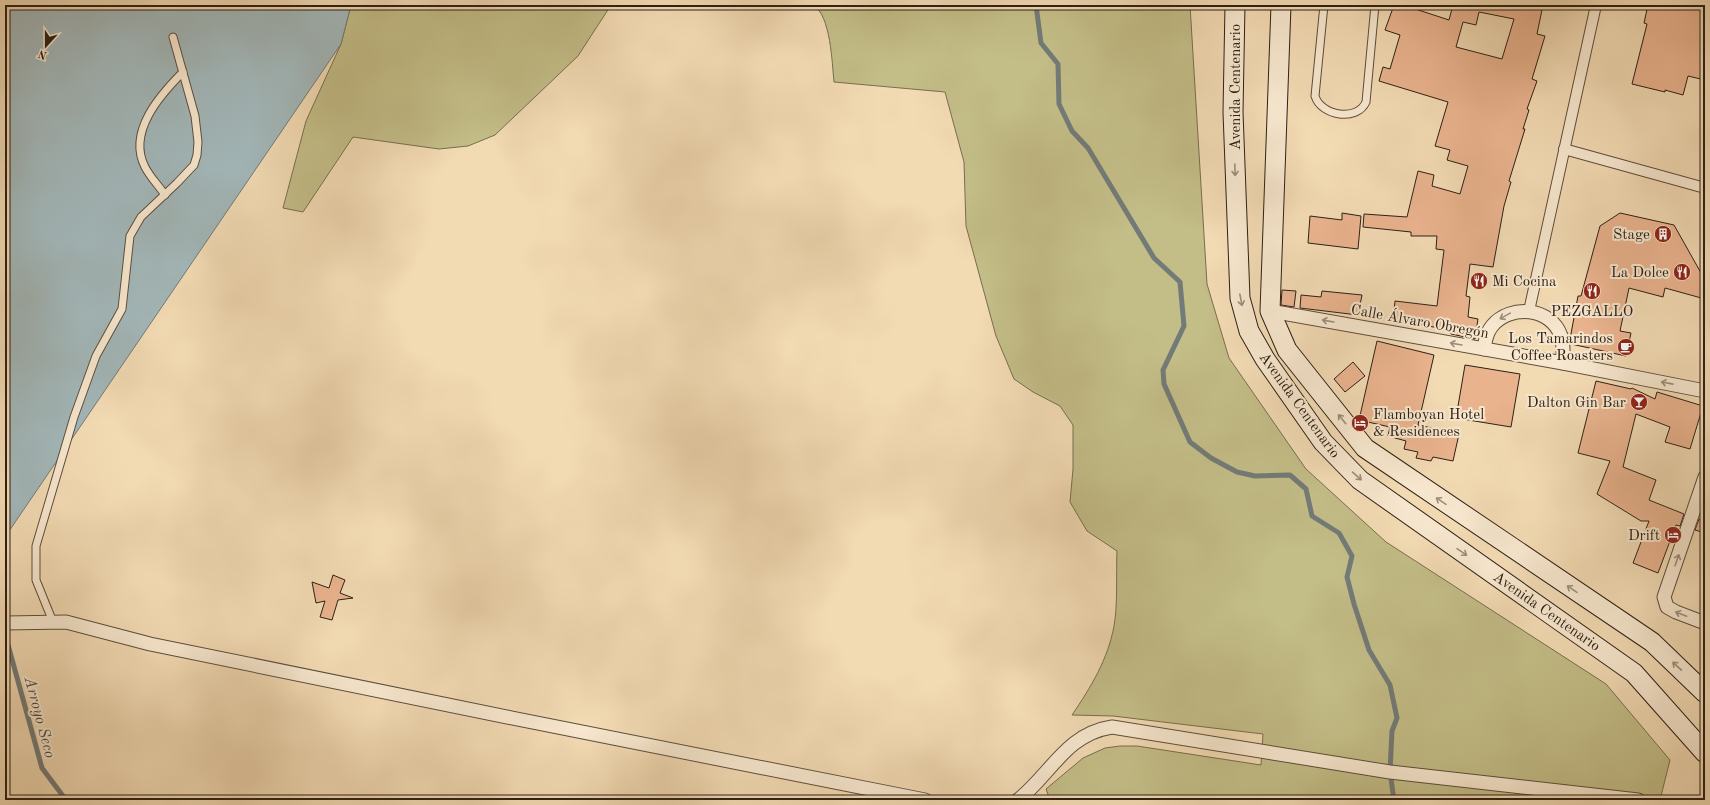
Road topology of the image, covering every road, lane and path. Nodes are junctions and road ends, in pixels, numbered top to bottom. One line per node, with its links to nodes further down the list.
1 (1235, 5): 21 (main road, Avenida Centenario, one-way to 21)
2 (1281, 5): 11 (main road, Avenida Centenario)
3 (1324, 5): 4 (lane)
4 (1375, 5)
5 (1596, 5): 8 (street)
6 (173, 37): 7 (lane)
7 (183, 72): 10 (lane); 10 (lane)
8 (1564, 149): 9 (street); 12 (street)
9 (1705, 188)
10 (165, 195): 17 (lane)
11 (1270, 311): 13 (street, Calle Álvaro Obregón, one-way to 11); 20 (main road, Avenida Centenario, one-way to 11)
12 (1529, 311): 13 (street, one-way to 13); 14 (street)
13 (1484, 349): 14 (street, Calle Álvaro Obregón)
14 (1563, 363): 15 (street, Calle Álvaro Obregón, one-way to 14)
15 (1705, 391)
16 (1705, 477): 19 (street, one-way to 16)
17 (53, 622): 18 (street); 23 (street)
18 (5, 623)
19 (1705, 623)
20 (1705, 693)
21 (1705, 753)
22 (1024, 797): 24 (street)
23 (925, 800)
24 (1638, 800)

